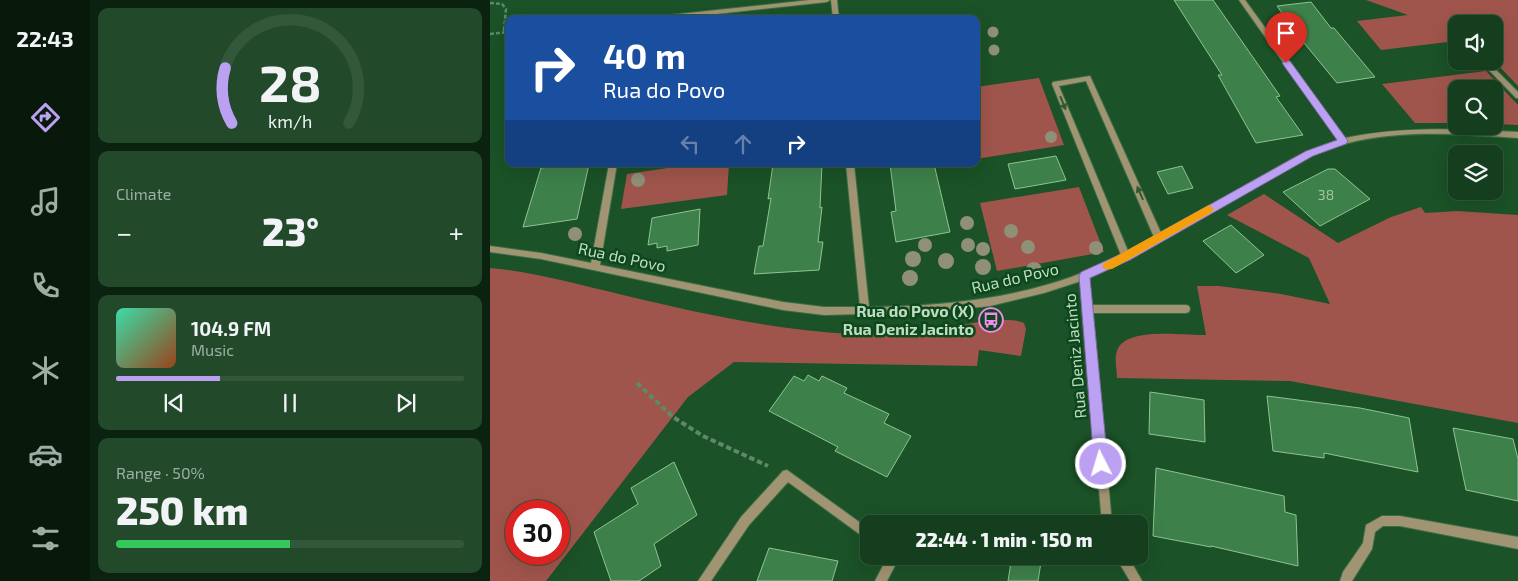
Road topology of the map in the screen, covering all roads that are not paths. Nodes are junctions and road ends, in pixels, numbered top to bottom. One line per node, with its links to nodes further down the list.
1 (827, 0): 4 (street)
2 (834, 0): 5 (street)
3 (1242, 0): 9 (street)
4 (688, 15)
5 (836, 15)
6 (1492, 70): 7 (street)
7 (1518, 96)
8 (1518, 135): 9 (street, Rua do Povo)
9 (1343, 141): 12 (street, Rua do Povo)
10 (612, 167): 15 (street)
11 (850, 167): 19 (street)
12 (1159, 238): 14 (street, Rua do Povo); 14 (street, one-way to 14)
13 (490, 249): 15 (street, Rua do Povo)
14 (1126, 256): 16 (street, Rua do Povo)
15 (594, 266): 19 (street, Rua do Povo)
16 (1085, 276): 17 (street, Rua Deniz Jacinto); 19 (street, Rua do Povo)
17 (1088, 309): 18 (street); 20 (street, Rua Deniz Jacinto)
18 (1186, 309)
19 (865, 312)
20 (1106, 515)
21 (860, 529): 25 (street)
22 (1518, 543): 28 (street)
23 (889, 565): 26 (street)
24 (1126, 565): 27 (street)
25 (704, 581)
26 (881, 581)
27 (1136, 581)
28 (1346, 581)

